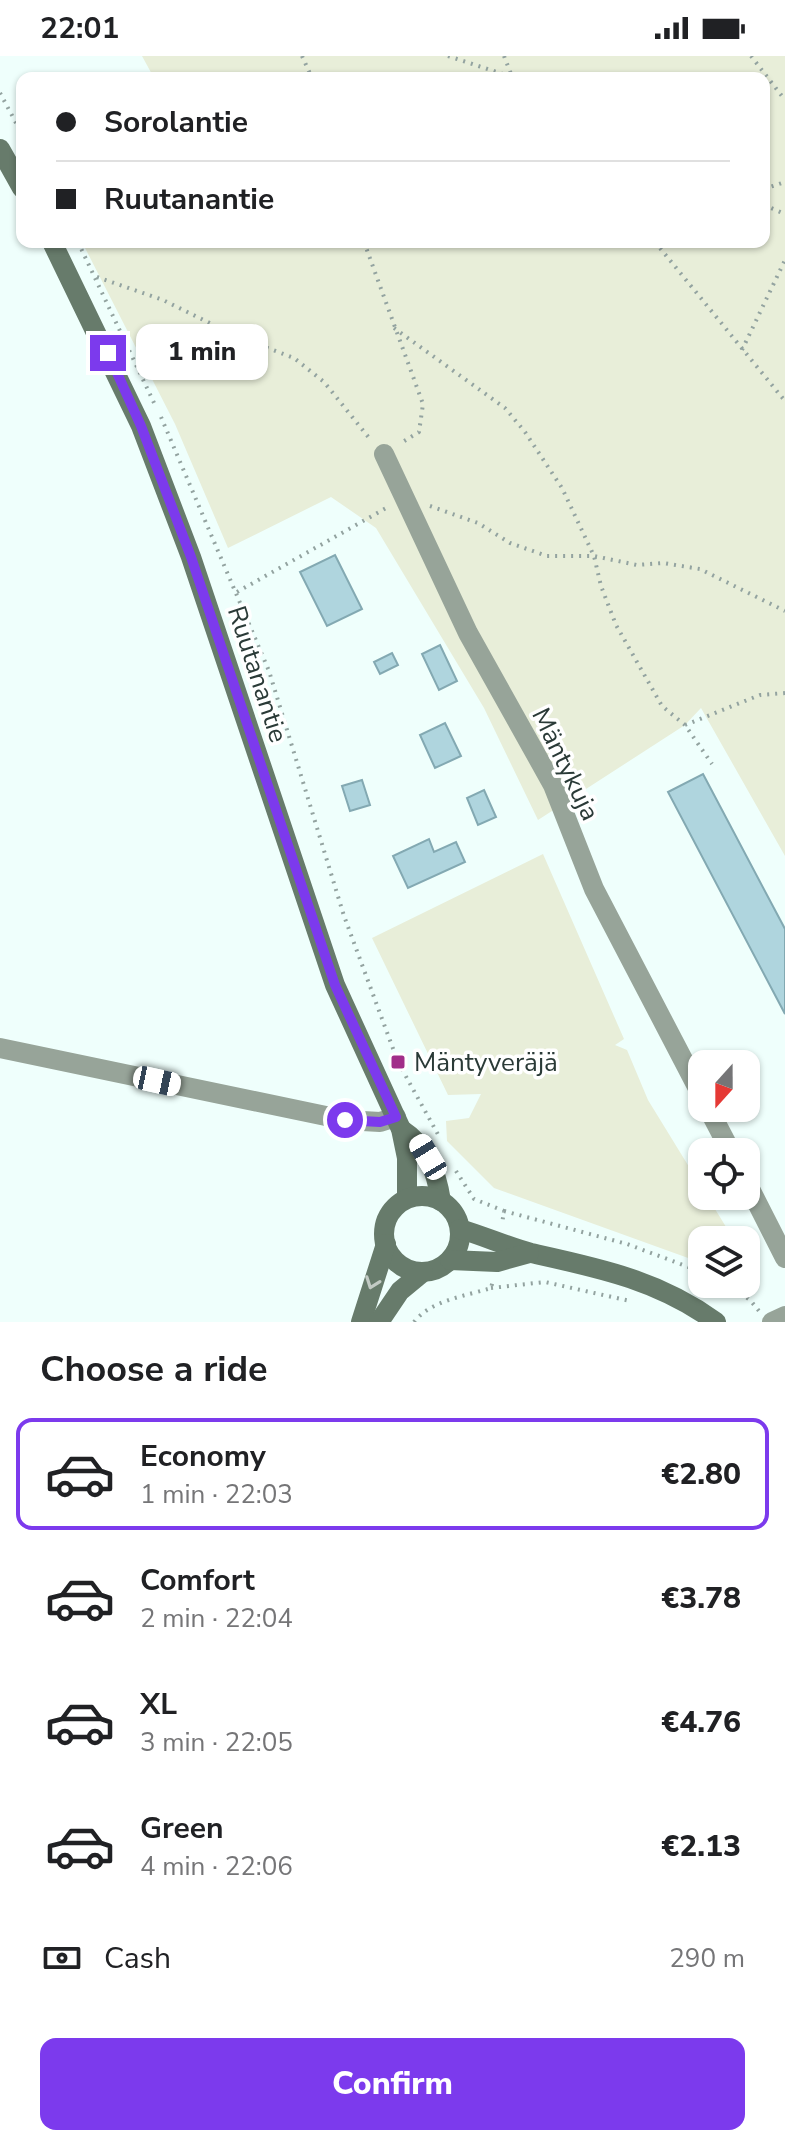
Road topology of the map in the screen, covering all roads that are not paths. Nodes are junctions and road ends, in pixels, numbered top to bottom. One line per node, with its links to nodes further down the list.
1 (0, 149): 2 (main road)
2 (16, 177)
3 (55, 248): 7 (main road, Ruutanantie)
4 (384, 454): 6 (street, Mäntykuja)
5 (0, 1048): 7 (street)
6 (688, 1069)
7 (398, 1123): 8 (main road, Ruutanantie); 9 (main road, Ruutanantie)
8 (407, 1198): 9 (main road); 12 (main road)
9 (441, 1201): 11 (main road)
10 (760, 1209): 14 (street)
11 (460, 1229): 13 (main road); 15 (main road)
12 (386, 1244): 16 (main road); 18 (main road, one-way to 18)
13 (529, 1253): 15 (main road); 20 (main road)
14 (785, 1258)
15 (450, 1260): 16 (main road)
16 (423, 1272): 19 (main road)
17 (785, 1316): 21 (street)
18 (361, 1322)
19 (379, 1322)
20 (716, 1322)
21 (770, 1322)

